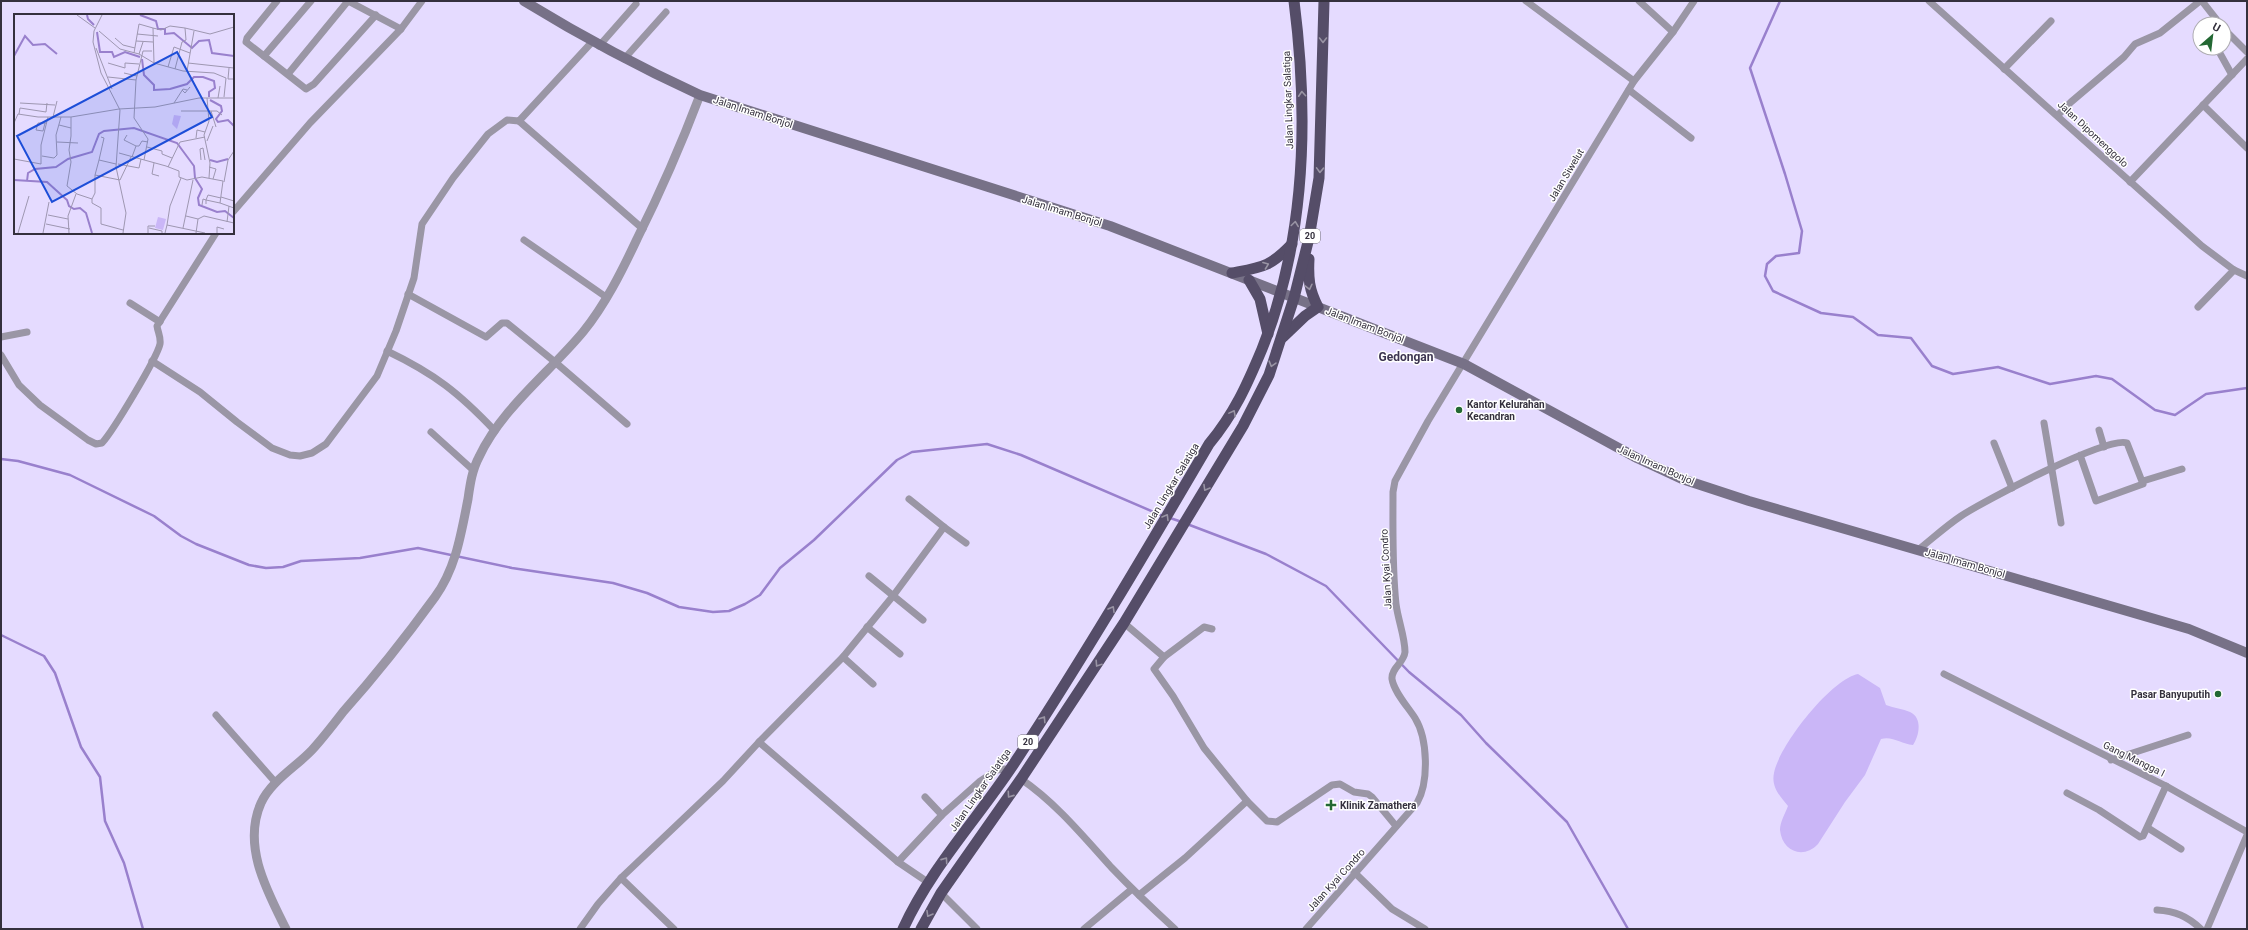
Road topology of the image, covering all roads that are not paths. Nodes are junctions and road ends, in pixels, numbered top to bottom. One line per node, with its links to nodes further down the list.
1 (277, 1): 23 (street)
2 (311, 1): 23 (street)
3 (348, 1): 15 (street); 28 (street)
4 (422, 1): 18 (street)
5 (524, 1): 21 (main road, Jalan Imam Bonjol)
6 (1294, 1): 44 (highway, Jalan Lingkar Salatiga / 20, one-way to 6)
7 (1324, 1): 42 (highway, 20, one-way to 42)
8 (1526, 1): 30 (street)
9 (1639, 1): 19 (street)
10 (1694, 1): 19 (street, Jalan Siwelut)
11 (1930, 1): 27 (street, Jalan Dipomenggolo)
12 (2201, 1): 16 (street); 34 (street)
13 (636, 4): 21 (street)
14 (666, 12): 25 (street)
15 (376, 15): 18 (street); 28 (street)
16 (2213, 16)
17 (2051, 21): 27 (street)
18 (401, 29): 39 (street)
19 (1673, 32): 30 (street, Jalan Siwelut)
20 (2232, 37): 22 (street)
21 (595, 44): 25 (main road, Jalan Imam Bonjol); 35 (street)
22 (2247, 52)
23 (264, 56): 28 (street)
24 (2221, 56): 29 (street)
25 (624, 59): 32 (main road, Jalan Imam Bonjol)
26 (2247, 59): 29 (street)
27 (2004, 69): 34 (street, Jalan Dipomenggolo)
28 (288, 74)
29 (2232, 75): 33 (street)
30 (1634, 81): 31 (street, Jalan Siwelut)
31 (1629, 90): 36 (street); 65 (street, Jalan Siwelut)
32 (700, 95): 40 (street); 46 (main road, Jalan Imam Bonjol)
33 (2202, 105): 37 (street); 38 (street)
34 (2058, 115): 38 (street, Jalan Dipomenggolo)
35 (519, 121): 40 (street); 50 (street)
36 (1691, 138)
37 (2247, 148)
38 (2130, 182): 45 (street, Jalan Dipomenggolo)
39 (234, 211)
40 (643, 229): 51 (street)
41 (215, 234): 56 (street)
42 (1309, 238): 52 (highway, 20); 54 (highway, one-way to 54)
43 (524, 240): 51 (street)
44 (1292, 244): 46 (highway, one-way to 44); 49 (highway, Jalan Lingkar Salatiga / 20)
45 (2234, 270): 47 (street, Jalan Dipomenggolo); 55 (street)
46 (1232, 273): 48 (main road, Jalan Imam Bonjol)
47 (2246, 273)
48 (1249, 280): 49 (main road, Jalan Imam Bonjol); 58 (highway)
49 (1282, 292): 52 (main road, Jalan Imam Bonjol); 58 (highway, Jalan Lingkar Salatiga / 20)
50 (408, 294): 61 (street); 64 (street)
51 (606, 297): 64 (street)
52 (1294, 298): 54 (main road, Jalan Imam Bonjol); 60 (highway, 20)
53 (130, 303): 56 (street)
54 (1318, 307): 60 (highway); 65 (main road, Jalan Imam Bonjol)
55 (2198, 307)
56 (160, 322): 63 (street)
57 (27, 332): 59 (street)
58 (1268, 334): 100 (highway, Jalan Lingkar Salatiga / 20, one-way to 58)
59 (1, 338)
60 (1278, 342): 87 (highway, 20, one-way to 87)
61 (387, 351): 63 (street); 69 (street)
62 (1, 355): 63 (street)
63 (152, 361)
64 (556, 362): 67 (street); 69 (street)
65 (1464, 364): 83 (main road, Jalan Imam Bonjol); 108 (street, Jalan Kyai Condro)
66 (2044, 423): 74 (street)
67 (627, 424)
68 (2099, 430): 72 (street)
69 (496, 431): 76 (street)
70 (431, 432): 76 (street)
71 (1994, 443): 78 (street)
72 (2104, 447): 73 (street); 77 (street)
73 (2080, 455): 74 (street); 77 (street)
74 (2051, 467): 78 (street); 80 (street)
75 (2182, 469): 77 (street)
76 (473, 470): 102 (street)
77 (2143, 481)
78 (2012, 488): 83 (street)
79 (909, 499): 81 (street)
80 (2061, 524)
81 (944, 527): 82 (street); 85 (street)
82 (966, 543)
83 (1918, 550): 90 (main road, Jalan Imam Bonjol)
84 (869, 576): 85 (street)
85 (893, 596): 86 (street); 88 (street)
86 (923, 620)
87 (1124, 623): 93 (street); 101 (highway, 20, one-way to 101)
88 (867, 628): 91 (street); 92 (street)
89 (1212, 629): 93 (street)
90 (2247, 653)
91 (900, 654)
92 (843, 657): 95 (street); 98 (street)
93 (1164, 657): 106 (street)
94 (1944, 674): 99 (street, Gang Mangga I)
95 (873, 684)
96 (216, 715): 102 (street)
97 (2188, 735): 99 (street)
98 (759, 742): 112 (street); 114 (street)
99 (2111, 760): 103 (street, Gang Mangga I)
100 (1009, 771): 107 (street); 115 (highway, Jalan Lingkar Salatiga / 20, one-way to 100)
101 (1021, 779): 116 (street); 117 (highway, 20, one-way to 117)
102 (276, 783): 120 (street)
103 (2166, 786): 109 (street); 110 (street, Gang Mangga I)
104 (2067, 793): 109 (street)
105 (925, 797): 107 (street)
106 (1247, 801): 108 (street); 118 (street)
107 (942, 815): 112 (street)
108 (1396, 826): 113 (street, Jalan Kyai Condro)
109 (2148, 828): 111 (street)
110 (2247, 833): 131 (street)
111 (2181, 849)
112 (898, 862): 115 (street)
113 (1354, 872): 128 (street, Jalan Kyai Condro); 129 (street)
114 (621, 878): 121 (street); 122 (street)
115 (929, 883): 123 (highway, Jalan Lingkar Salatiga / 20)
116 (1132, 889): 118 (street); 126 (street)
117 (941, 893): 124 (highway, 20, one-way to 124); 125 (street)
118 (1139, 896): 127 (street)
119 (2157, 910): 130 (street)
120 (286, 929)
121 (580, 929)
122 (674, 929)
123 (903, 929)
124 (921, 929)
125 (977, 929)
126 (1084, 929)
127 (1175, 929)
128 (1306, 929)
129 (1425, 929)
130 (2201, 929)
131 (2208, 929)

